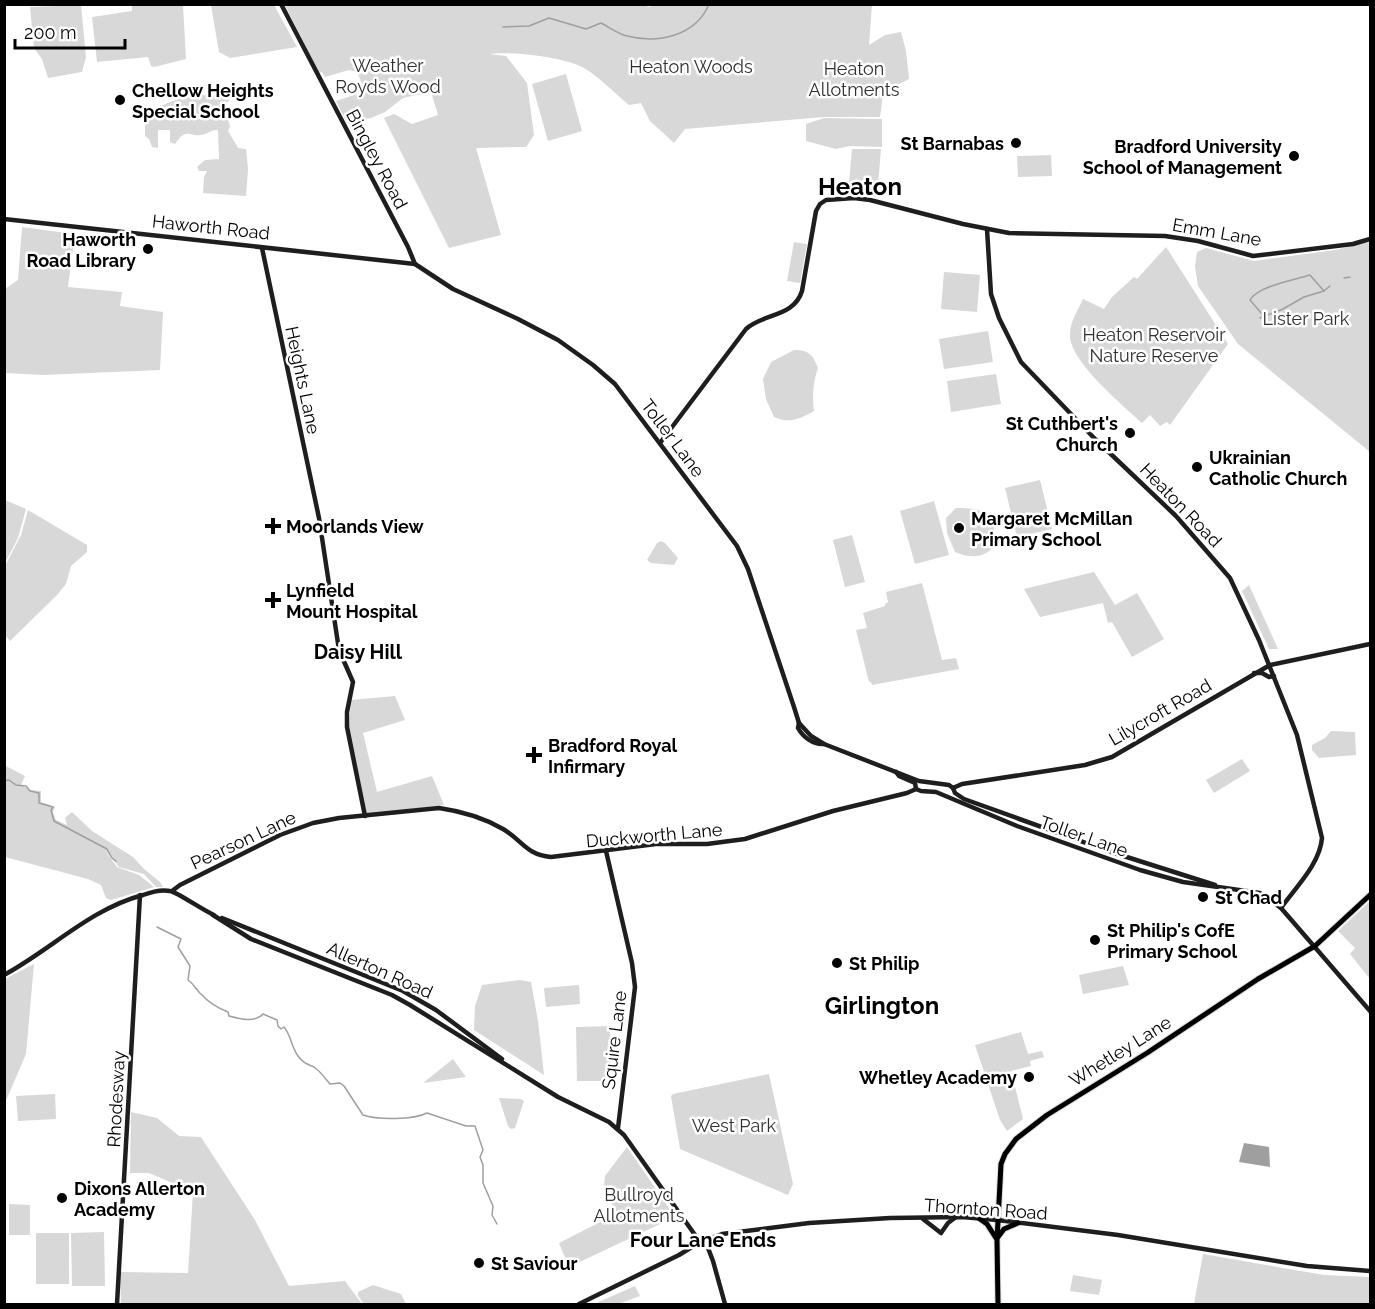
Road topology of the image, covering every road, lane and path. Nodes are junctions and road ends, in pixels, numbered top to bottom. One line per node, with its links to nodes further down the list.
1 (281, 4): 6 (street, Bingley Road)
2 (4, 219): 5 (street, Haworth Road)
3 (987, 229): 4 (street, Emm Lane); 7 (street, Emm Lane); 9 (street, Heaton Road)
4 (1371, 239)
5 (262, 248): 6 (street, Haworth Road); 17 (street, Heights Lane)
6 (415, 264): 7 (street, Toller Lane)
7 (660, 443): 12 (street, Toller Lane)
8 (1371, 644): 9 (street, Lilycroft Road)
9 (1270, 665): 10 (street, Lilycroft Road); 11 (street, Heaton Road)
10 (1254, 673): 11 (street); 13 (street, Lilycroft Road)
11 (1274, 676): 31 (street, Heaton Road)
12 (917, 784): 13 (street, Toller Lane); 14 (street, Toller Lane); 24 (street, Duckworth Lane)
13 (954, 790): 14 (street); 15 (street, Toller Lane)
14 (947, 797): 16 (street, Toller Lane)
15 (979, 804): 16 (street); 18 (street, Toller Lane)
16 (977, 810): 19 (street, Toller Lane)
17 (365, 816): 24 (street, Duckworth Lane); 28 (street, Pearson Lane)
18 (1018, 818): 19 (street); 20 (street, Toller Lane)
19 (1017, 826): 21 (street, Toller Lane)
20 (1053, 832): 21 (street); 22 (street, Toller Lane)
21 (1050, 839): 23 (street, Toller Lane)
22 (1077, 841): 23 (street); 25 (street, Toller Lane)
23 (1075, 848): 26 (street, Toller Lane)
24 (606, 851): 37 (street, Squire Lane)
25 (1164, 870): 26 (street); 27 (street, Toller Lane)
26 (1164, 877): 27 (street, Toller Lane)
27 (1183, 879): 31 (street, Toller Lane)
28 (171, 891): 29 (street); 32 (street, Allerton Road)
29 (140, 895): 34 (street); 46 (street, Rhodesway)
30 (1371, 895): 33 (main road, Whetley Lane)
31 (1281, 908): 33 (street, Toller Lane)
32 (213, 915): 36 (street, Allerton Road); 36 (street, Allerton Road)
33 (1315, 946): 35 (street, Toller Lane); 41 (main road, Whetley Lane)
34 (4, 975)
35 (1371, 1011)
36 (524, 1074): 37 (street, Allerton Road)
37 (618, 1128): 44 (street, Allerton Road)
38 (956, 1217): 39 (street, Thornton Road); 39 (street); 40 (street, Thornton Road)
39 (921, 1218): 44 (street, Thornton Road)
40 (980, 1219): 41 (street, Thornton Road); 43 (main road)
41 (997, 1220): 42 (street, Thornton Road); 43 (main road, Whetley Lane)
42 (1018, 1223): 43 (main road); 45 (street, Thornton Road)
43 (997, 1240): 49 (main road, Whetley Lane)
44 (703, 1241): 47 (street, Thornton Road); 48 (street, Allerton Road)
45 (1371, 1271)
46 (117, 1305)
47 (579, 1305)
48 (725, 1305)
49 (998, 1305)

